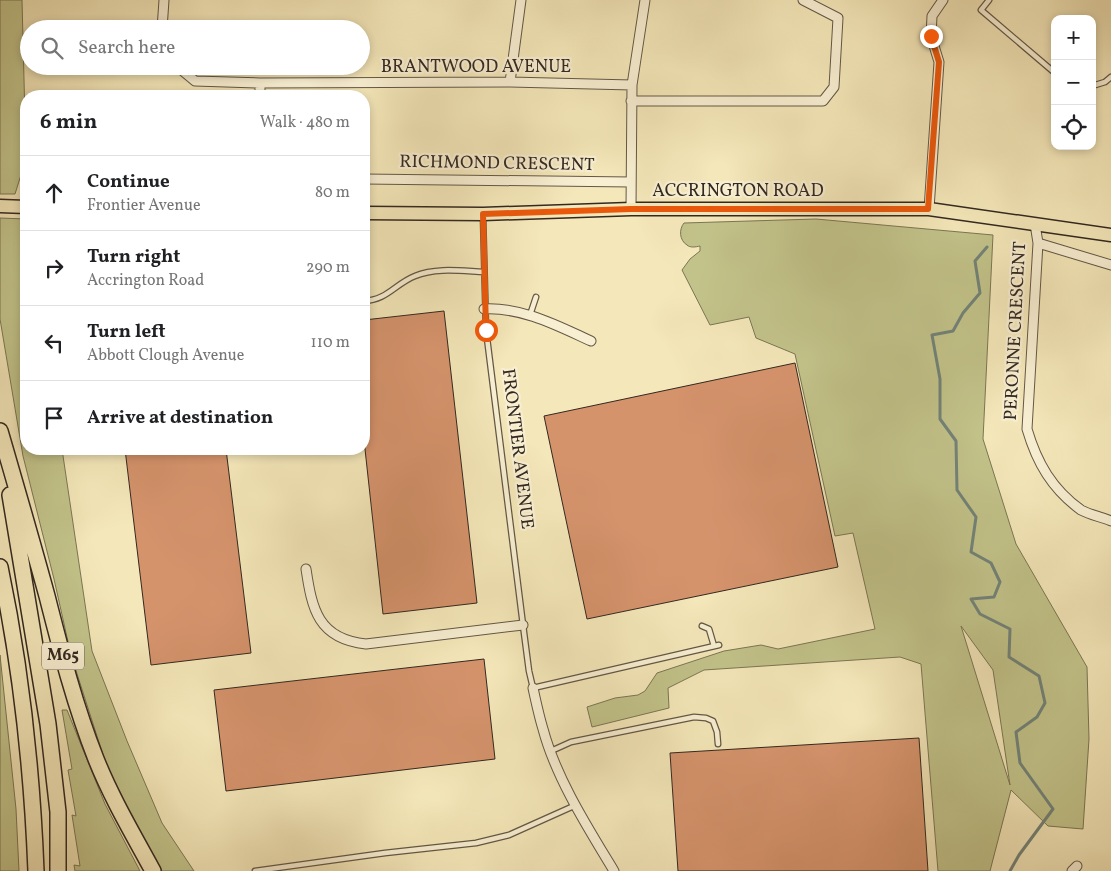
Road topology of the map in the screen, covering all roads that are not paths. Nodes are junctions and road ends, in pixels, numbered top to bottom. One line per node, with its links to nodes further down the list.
1 (164, 0): 7 (street)
2 (521, 0): 11 (street)
3 (645, 0): 14 (street)
4 (803, 0): 16 (street)
5 (943, 0): 22 (street)
6 (989, 0): 8 (lane)
7 (163, 20)
8 (1051, 70)
9 (187, 75): 12 (street, BRANTWOOD AVENUE)
10 (1111, 78): 13 (lane)
11 (510, 82): 12 (street, BRANTWOOD AVENUE); 14 (street, BRANTWOOD AVENUE)
12 (260, 83): 15 (street)
13 (1096, 85)
14 (632, 86): 16 (street)
15 (260, 90)
16 (631, 101): 18 (street)
17 (370, 179): 18 (street, RICHMOND CRESCENT)
18 (630, 182): 21 (street)
19 (0, 206): 20 (main road)
20 (20, 207)
21 (631, 209): 22 (main road, ACCRINGTON ROAD); 24 (main road, ACCRINGTON ROAD)
22 (928, 209): 25 (main road, ACCRINGTON ROAD)
23 (370, 214): 24 (main road, ACCRINGTON ROAD)
24 (483, 214): 29 (lane, FRONTIER AVENUE)
25 (1034, 224): 26 (main road, ACCRINGTON ROAD); 27 (street, PERONNE CRESCENT)
26 (1111, 235)
27 (1038, 243): 28 (street); 36 (street, PERONNE CRESCENT)
28 (1111, 266)
29 (484, 272): 31 (lane); 32 (lane, FRONTIER AVENUE)
30 (536, 298): 33 (lane)
31 (370, 300)
32 (484, 309): 33 (street); 39 (lane, FRONTIER AVENUE)
33 (530, 315): 34 (street)
34 (592, 341)
35 (0, 432): 46 (highway, M65); 47 (highway, M65)
36 (1111, 521)
37 (0, 567): 45 (highway, M65)
38 (306, 569): 39 (street)
39 (523, 625): 41 (lane, FRONTIER AVENUE)
40 (702, 626): 41 (lane)
41 (533, 688): 43 (street)
42 (718, 744): 43 (lane)
43 (551, 751): 44 (street)
44 (576, 805): 48 (lane); 49 (street)
45 (36, 871)
46 (58, 871)
47 (153, 871)
48 (256, 871)
49 (614, 871)

